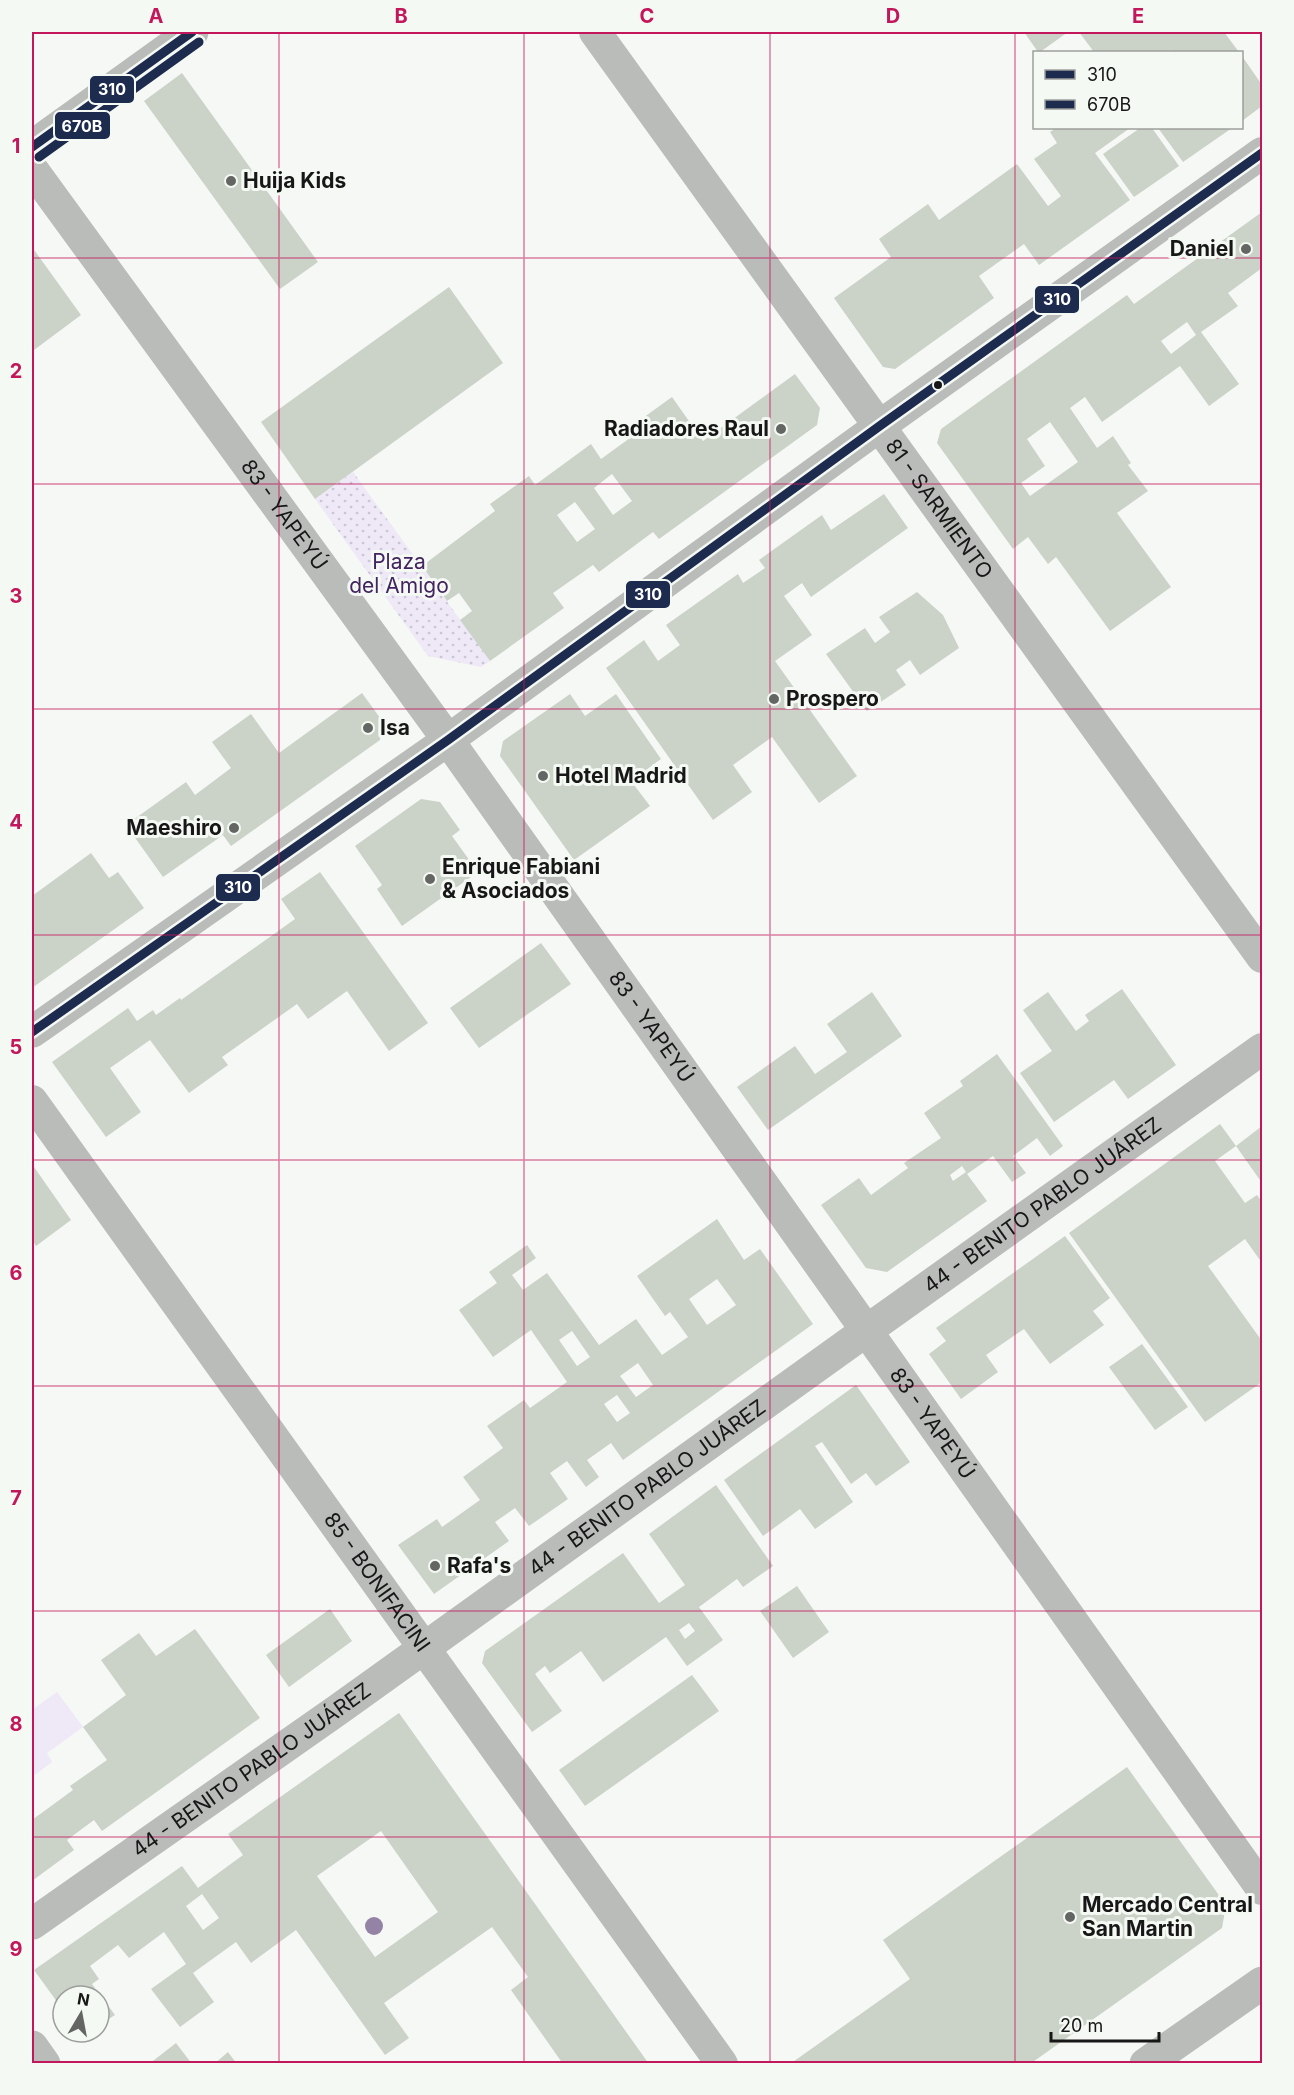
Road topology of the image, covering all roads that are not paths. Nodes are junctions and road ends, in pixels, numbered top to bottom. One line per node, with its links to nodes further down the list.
1 (192, 32): 3 (street)
2 (595, 32): 6 (street, 81 - SARMIENTO)
3 (32, 147)
4 (1263, 153): 6 (street)
5 (32, 169): 7 (street, 83 - YAPEYÚ)
6 (881, 425): 7 (street); 8 (street, 81 - SARMIENTO)
7 (448, 740): 9 (street); 12 (street, 83 - YAPEYÚ)
8 (1263, 957)
9 (32, 1032)
10 (1263, 1049): 12 (street, 44 - BENITO PABLO JUÁREZ)
11 (32, 1101): 13 (street, 85 - BONIFACINI)
12 (866, 1331): 13 (street, 44 - BENITO PABLO JUÁREZ); 14 (street, 83 - YAPEYÚ)
13 (423, 1648): 15 (street, 44 - BENITO PABLO JUÁREZ); 19 (street, 85 - BONIFACINI)
14 (1263, 1888)
15 (32, 1924)
16 (1263, 1983): 20 (street)
17 (32, 2047): 18 (street)
18 (44, 2064)
19 (722, 2064)
20 (1146, 2064)

